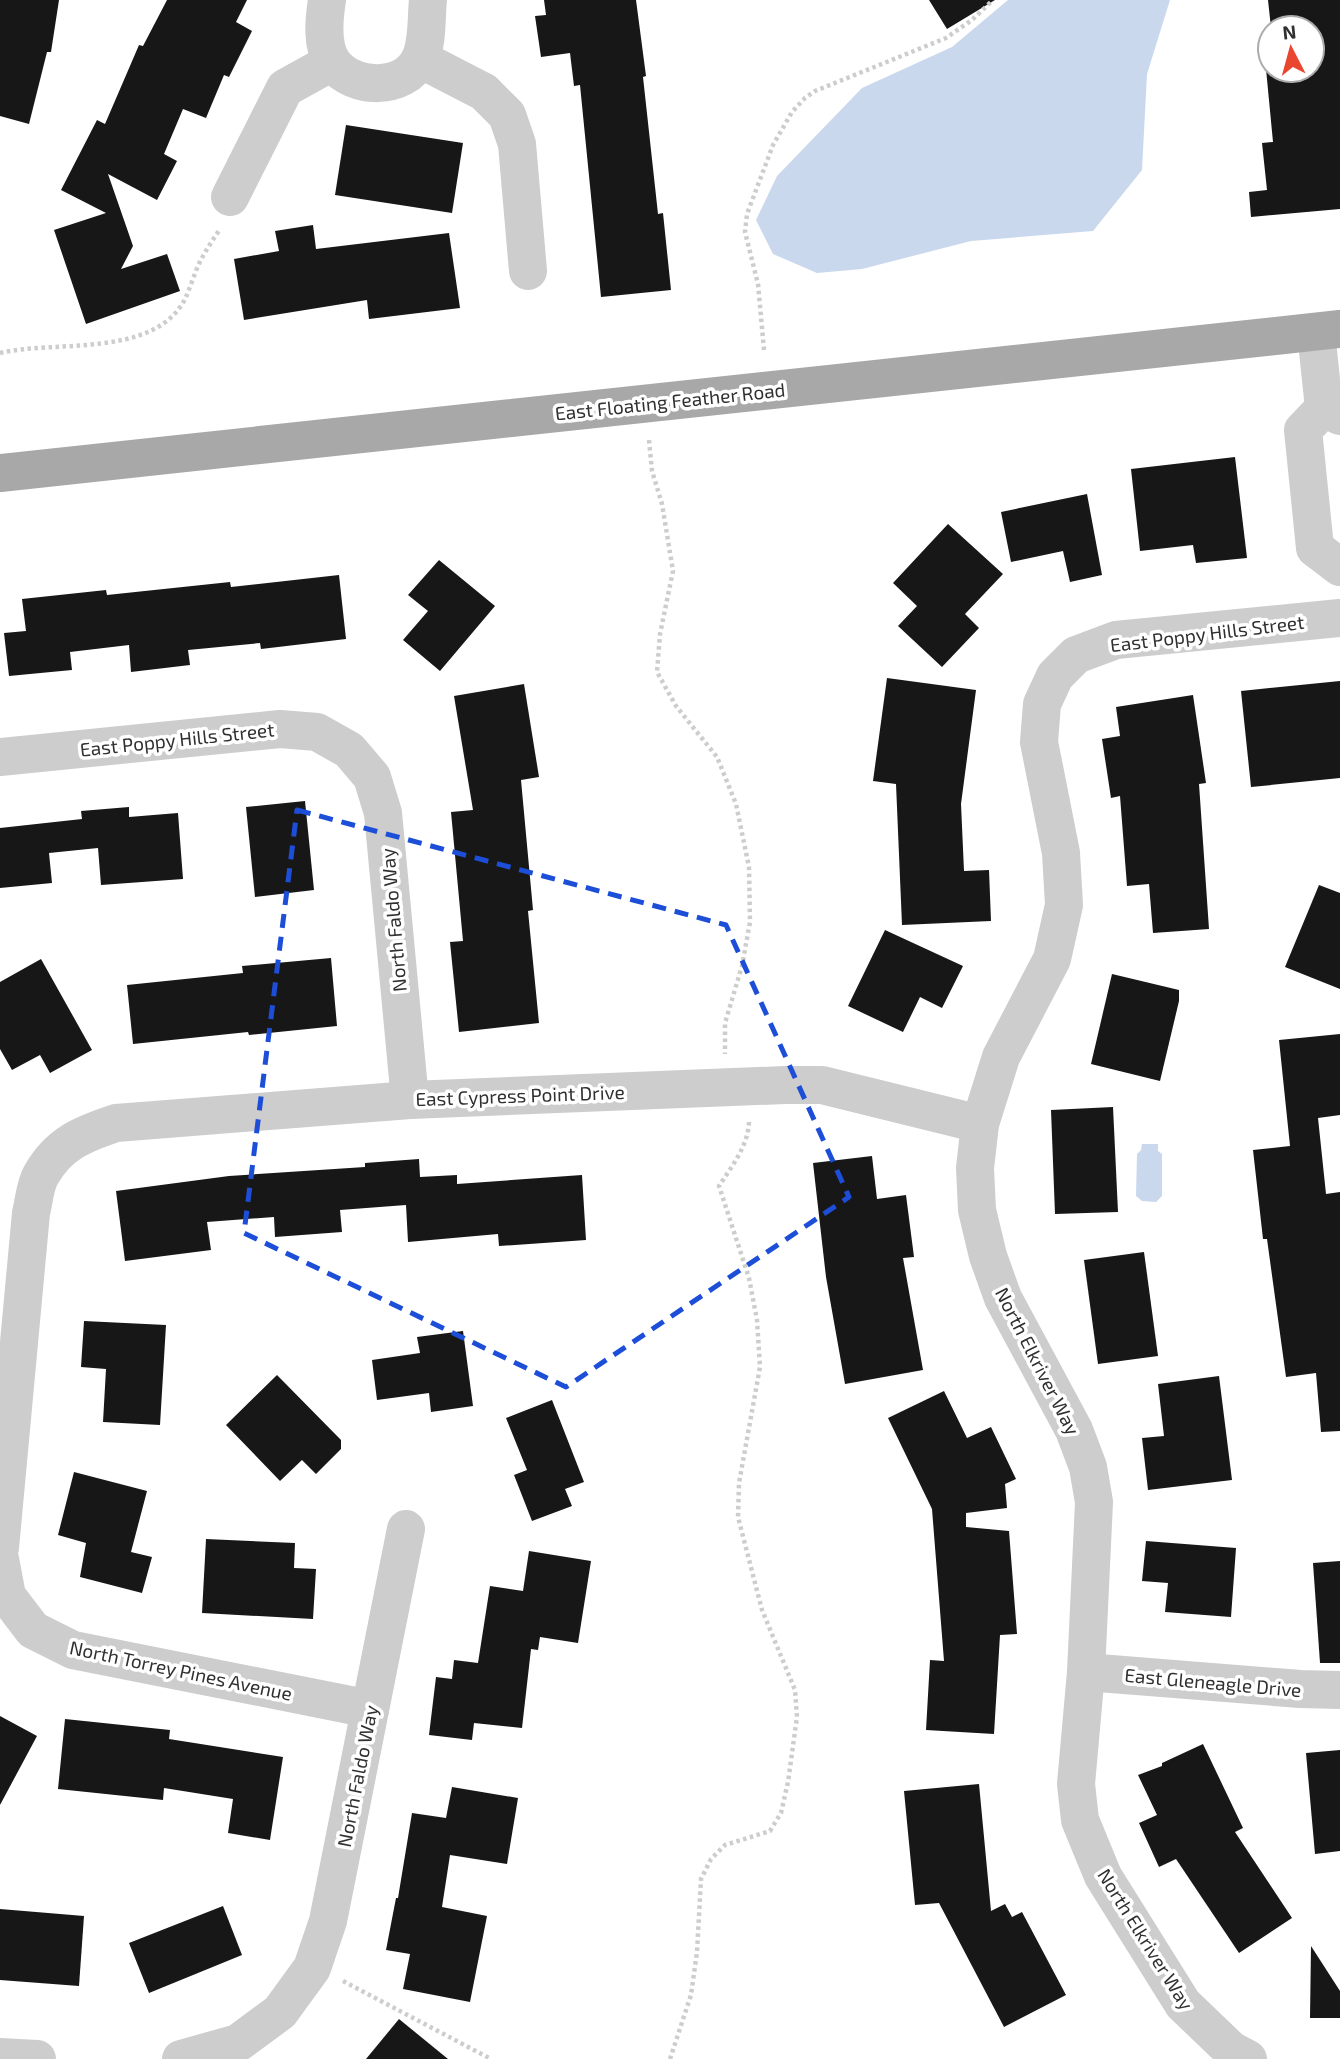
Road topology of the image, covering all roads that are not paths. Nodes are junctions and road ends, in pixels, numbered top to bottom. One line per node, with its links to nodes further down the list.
1 (327, 0): 4 (street)
2 (428, 0): 3 (street)
3 (420, 59): 4 (street); 6 (street)
4 (332, 62): 5 (street)
5 (226, 212)
6 (528, 271)
7 (1328, 330): 8 (street); 9 (main road, East Floating Feather Road)
8 (1332, 412): 10 (street)
9 (0, 473)
10 (1340, 567)
11 (1340, 618): 12 (street, East Poppy Hills Street)
12 (1076, 655): 16 (street, North Elkriver Way)
13 (349, 750): 14 (street, East Poppy Hills Street); 15 (street, North Faldo Way)
14 (0, 757)
15 (410, 1100): 16 (street, East Cypress Point Drive); 18 (street, East Cypress Point Drive)
16 (980, 1124): 20 (street, North Elkriver Way)
17 (406, 1529): 22 (street, North Faldo Way)
18 (0, 1548)
19 (0, 1559): 22 (street, North Torrey Pines Avenue)
20 (1086, 1672): 21 (street, East Gleneagle Drive); 23 (street, North Elkriver Way)
21 (1340, 1690)
22 (370, 1709): 26 (street, North Faldo Way)
23 (1239, 2055)
24 (0, 2057): 25 (street)
25 (37, 2059)
26 (181, 2059)

